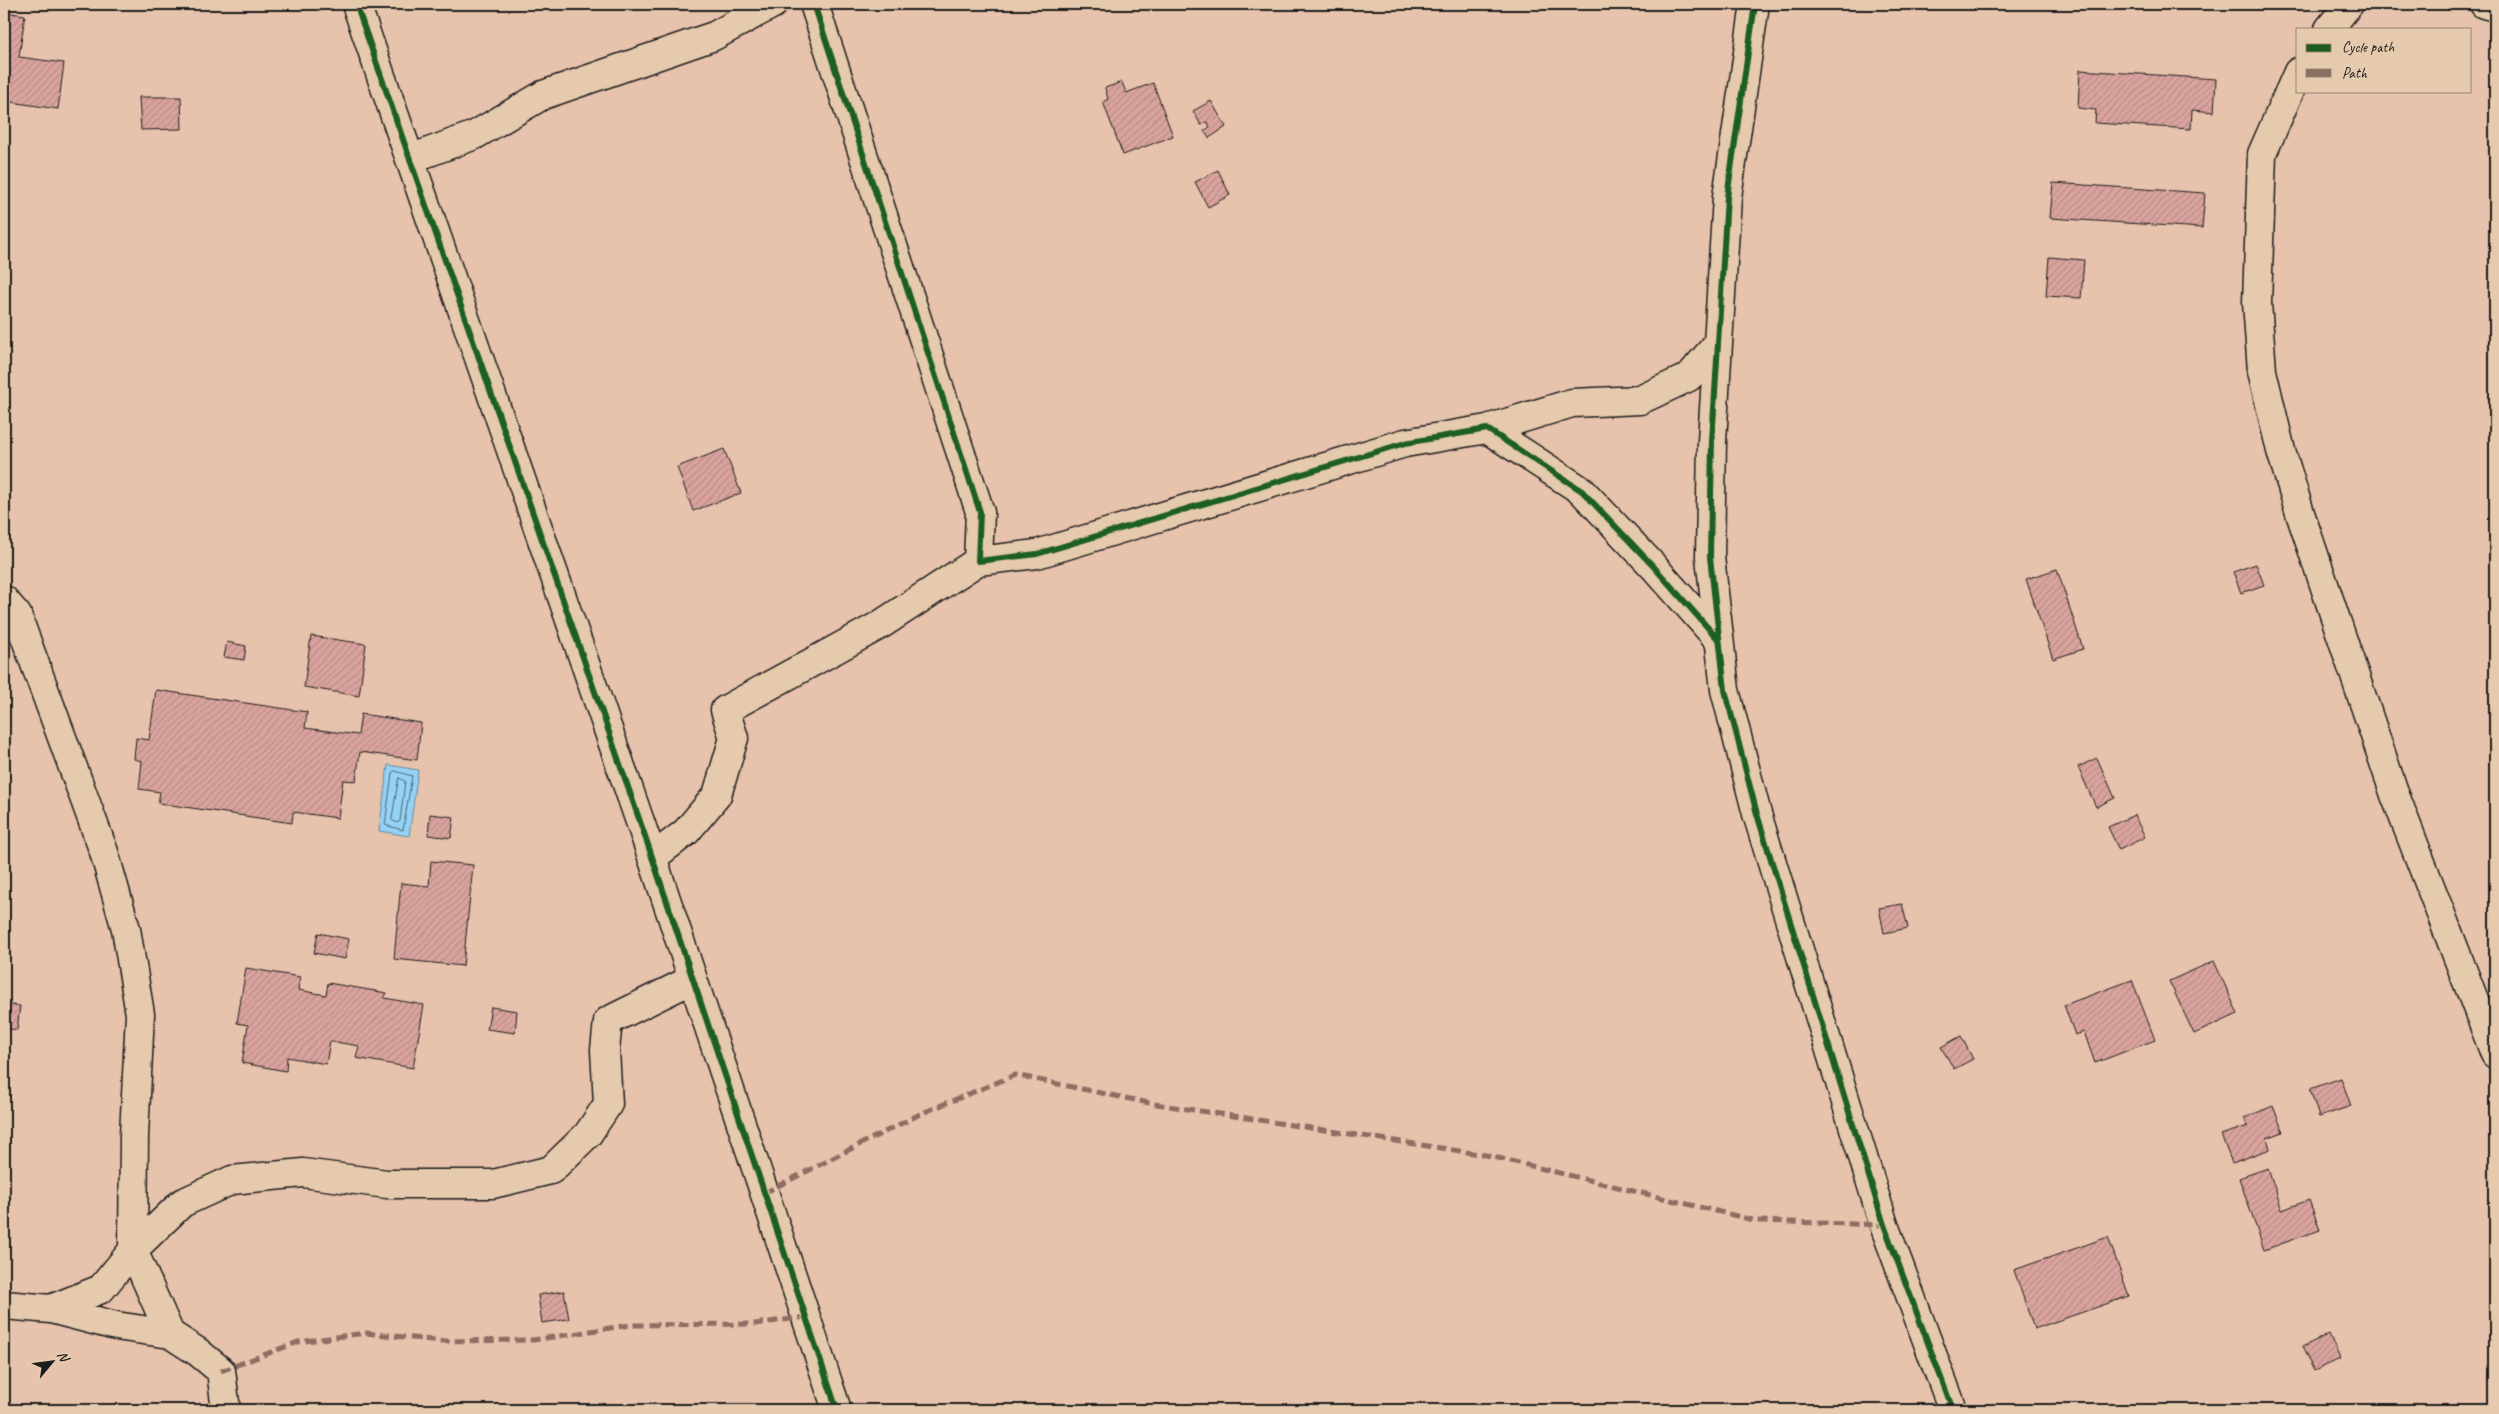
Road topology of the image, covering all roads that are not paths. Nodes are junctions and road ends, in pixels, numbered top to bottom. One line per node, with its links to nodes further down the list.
1 (356, 4): 10 (street)
2 (772, 4): 10 (street)
3 (814, 4): 13 (street)
4 (1755, 4): 11 (street)
5 (2349, 4): 8 (street)
6 (2484, 4): 7 (street)
7 (2495, 7)
8 (2330, 28)
9 (2296, 77): 18 (street)
10 (410, 159): 16 (street)
11 (1718, 343): 12 (street); 15 (street)
12 (1487, 429): 13 (street); 15 (street)
13 (978, 561): 16 (street)
14 (4, 600): 19 (street)
15 (1717, 638): 25 (street)
16 (652, 858): 17 (street)
17 (693, 979): 19 (street); 24 (street)
18 (2495, 1054)
19 (133, 1250): 21 (street); 22 (street)
20 (4, 1305): 21 (street)
21 (51, 1309): 22 (street)
22 (170, 1334): 23 (street)
23 (226, 1410)
24 (837, 1410)
25 (1953, 1410)

